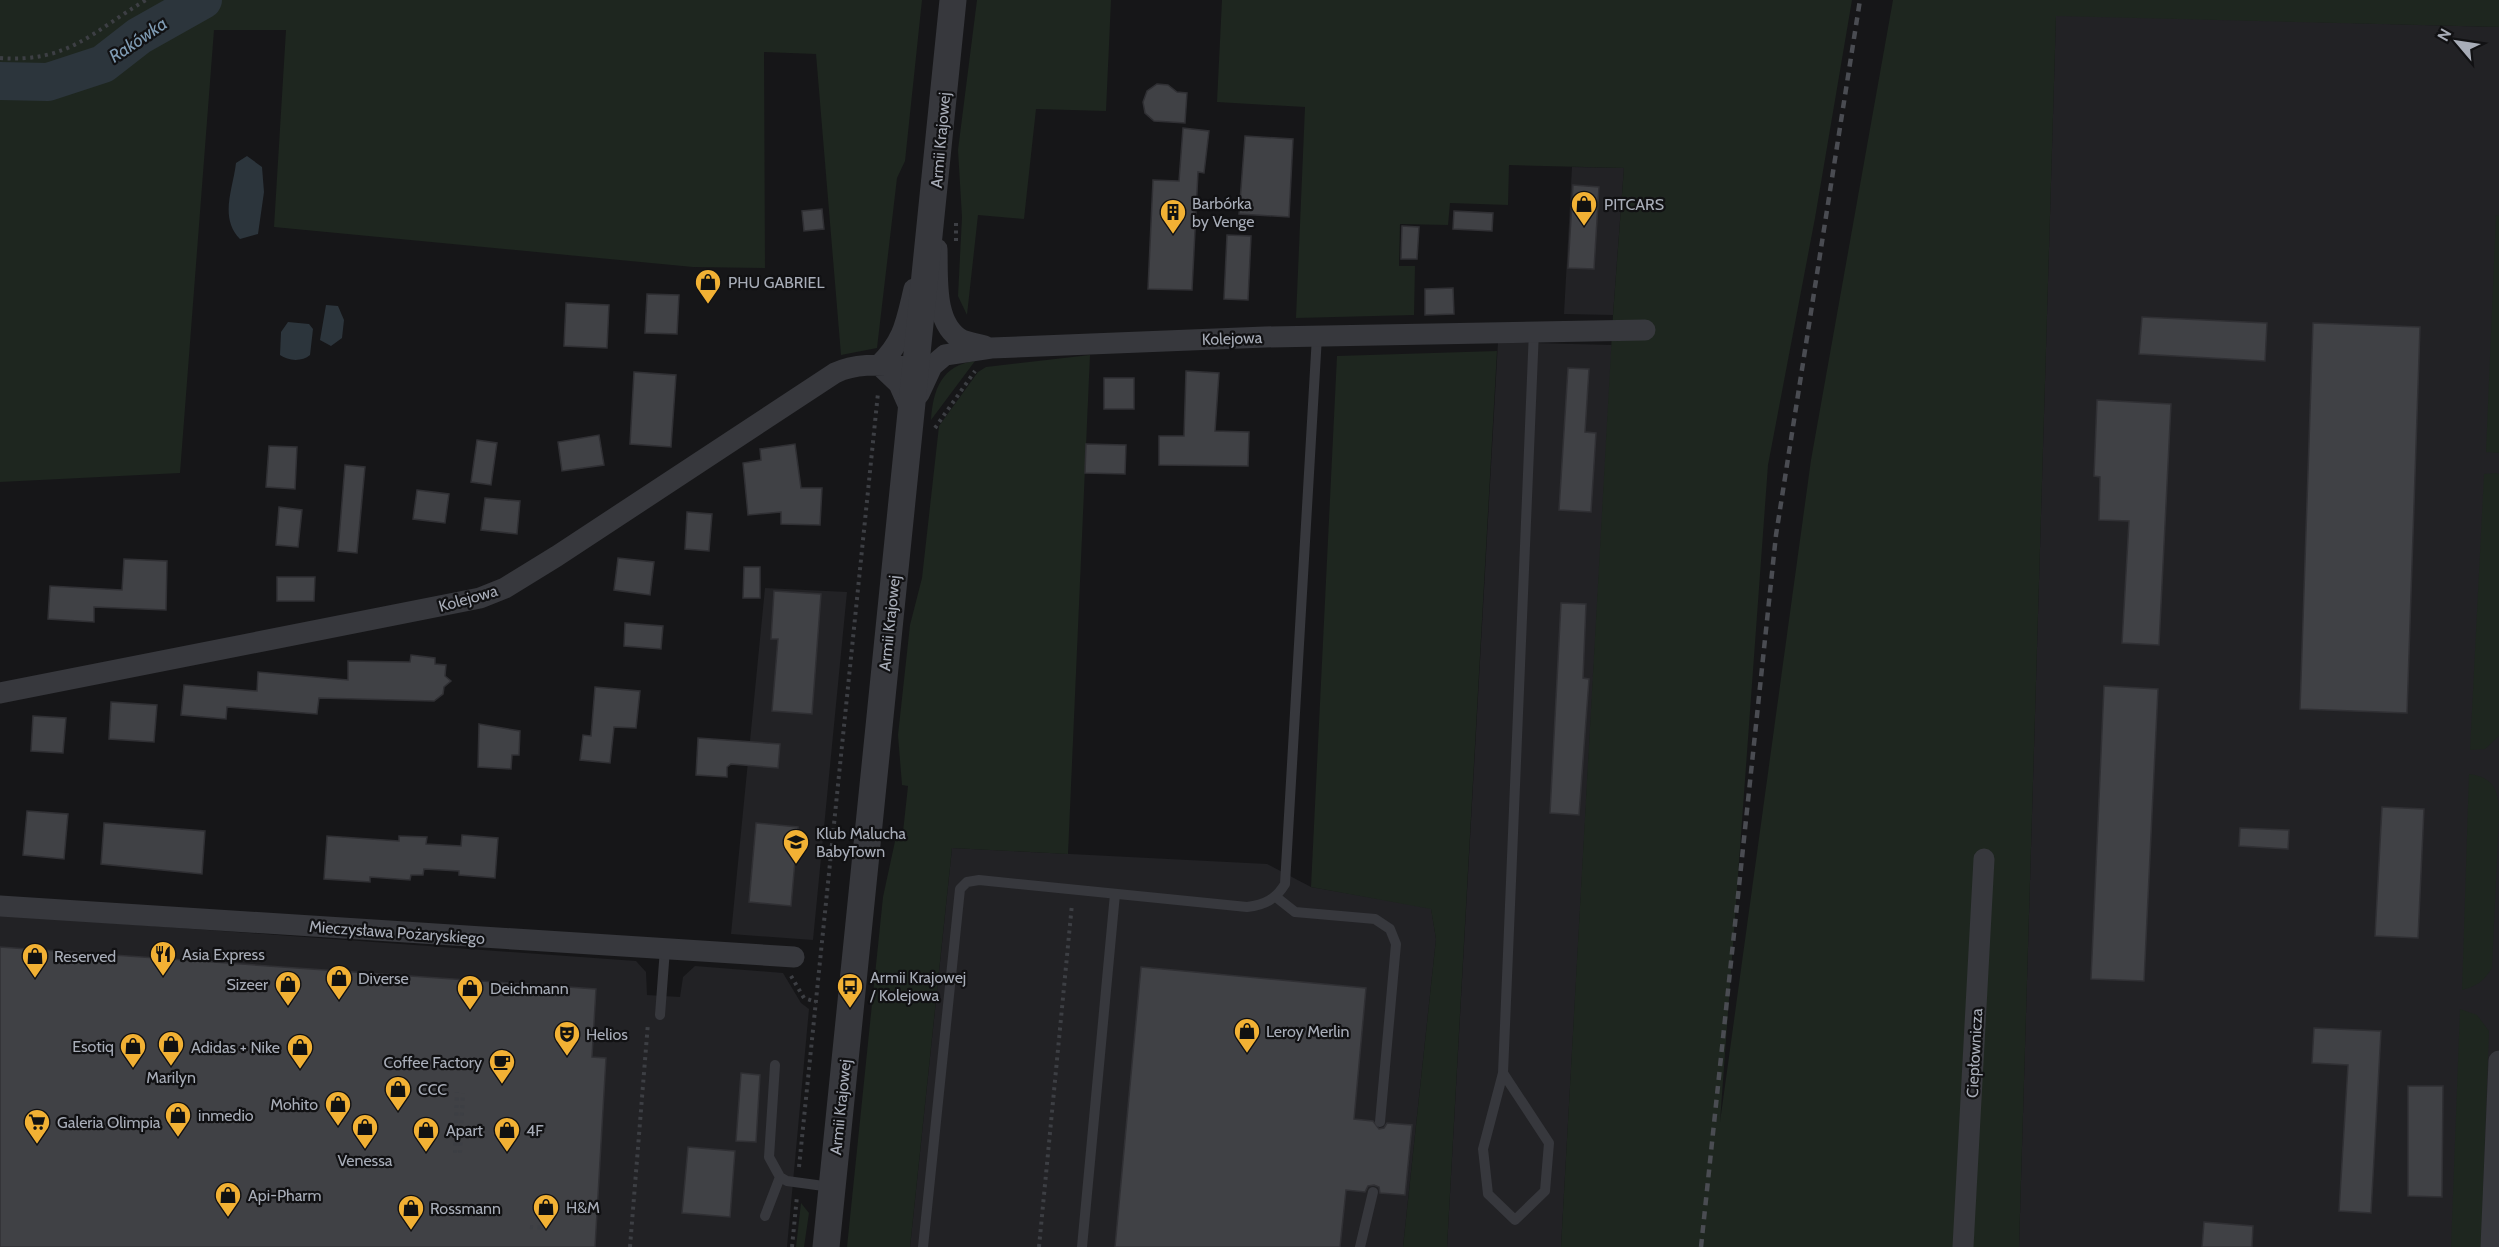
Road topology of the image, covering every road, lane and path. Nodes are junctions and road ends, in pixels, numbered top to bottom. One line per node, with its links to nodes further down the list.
1 (146, 0): 3 (path)
2 (953, 0): 4 (street, Armii Krajowej)
3 (0, 58)
4 (934, 199): 8 (street); 9 (street); 10 (street, Armii Krajowej)
5 (1534, 330): 6 (street, Kolejowa); 7 (street, Kolejowa); 25 (lane)
6 (1645, 330)
7 (1317, 336): 8 (street, Kolejowa); 18 (lane)
8 (988, 357): 12 (street, Kolejowa); 13 (path)
9 (879, 365): 10 (street, Kolejowa); 12 (street); 14 (street, Kolejowa)
10 (915, 367): 12 (street, Armii Krajowej)
11 (878, 391): 30 (path)
12 (911, 411): 31 (street, Armii Krajowej)
13 (935, 426)
14 (0, 693)
15 (1984, 859): 43 (street, Ciepłownicza)
16 (1073, 890): 17 (lane); 39 (lane); 40 (path)
17 (1115, 894): 18 (lane); 41 (lane)
18 (1276, 897): 27 (lane)
19 (0, 906): 20 (street, Mieczysława Pożaryskiego)
20 (665, 949): 21 (street, Mieczysława Pożaryskiego); 22 (lane)
21 (794, 957)
22 (655, 1014): 36 (path)
23 (2499, 1061): 44 (street)
24 (775, 1065): 29 (lane)
25 (1503, 1073): 25 (lane)
26 (460, 1093): 28 (path)
27 (1380, 1122)
28 (457, 1153)
29 (780, 1177): 30 (lane); 33 (lane)
30 (798, 1184): 31 (lane); 37 (path)
31 (832, 1187): 38 (street, Armii Krajowej)
32 (1373, 1192): 42 (lane)
33 (765, 1216)
34 (530, 1227): 35 (path)
35 (551, 1228)
36 (630, 1247)
37 (792, 1247)
38 (826, 1247)
39 (923, 1247)
40 (1039, 1247)
41 (1082, 1247)
42 (1360, 1247)
43 (1963, 1247)
44 (2491, 1247)

